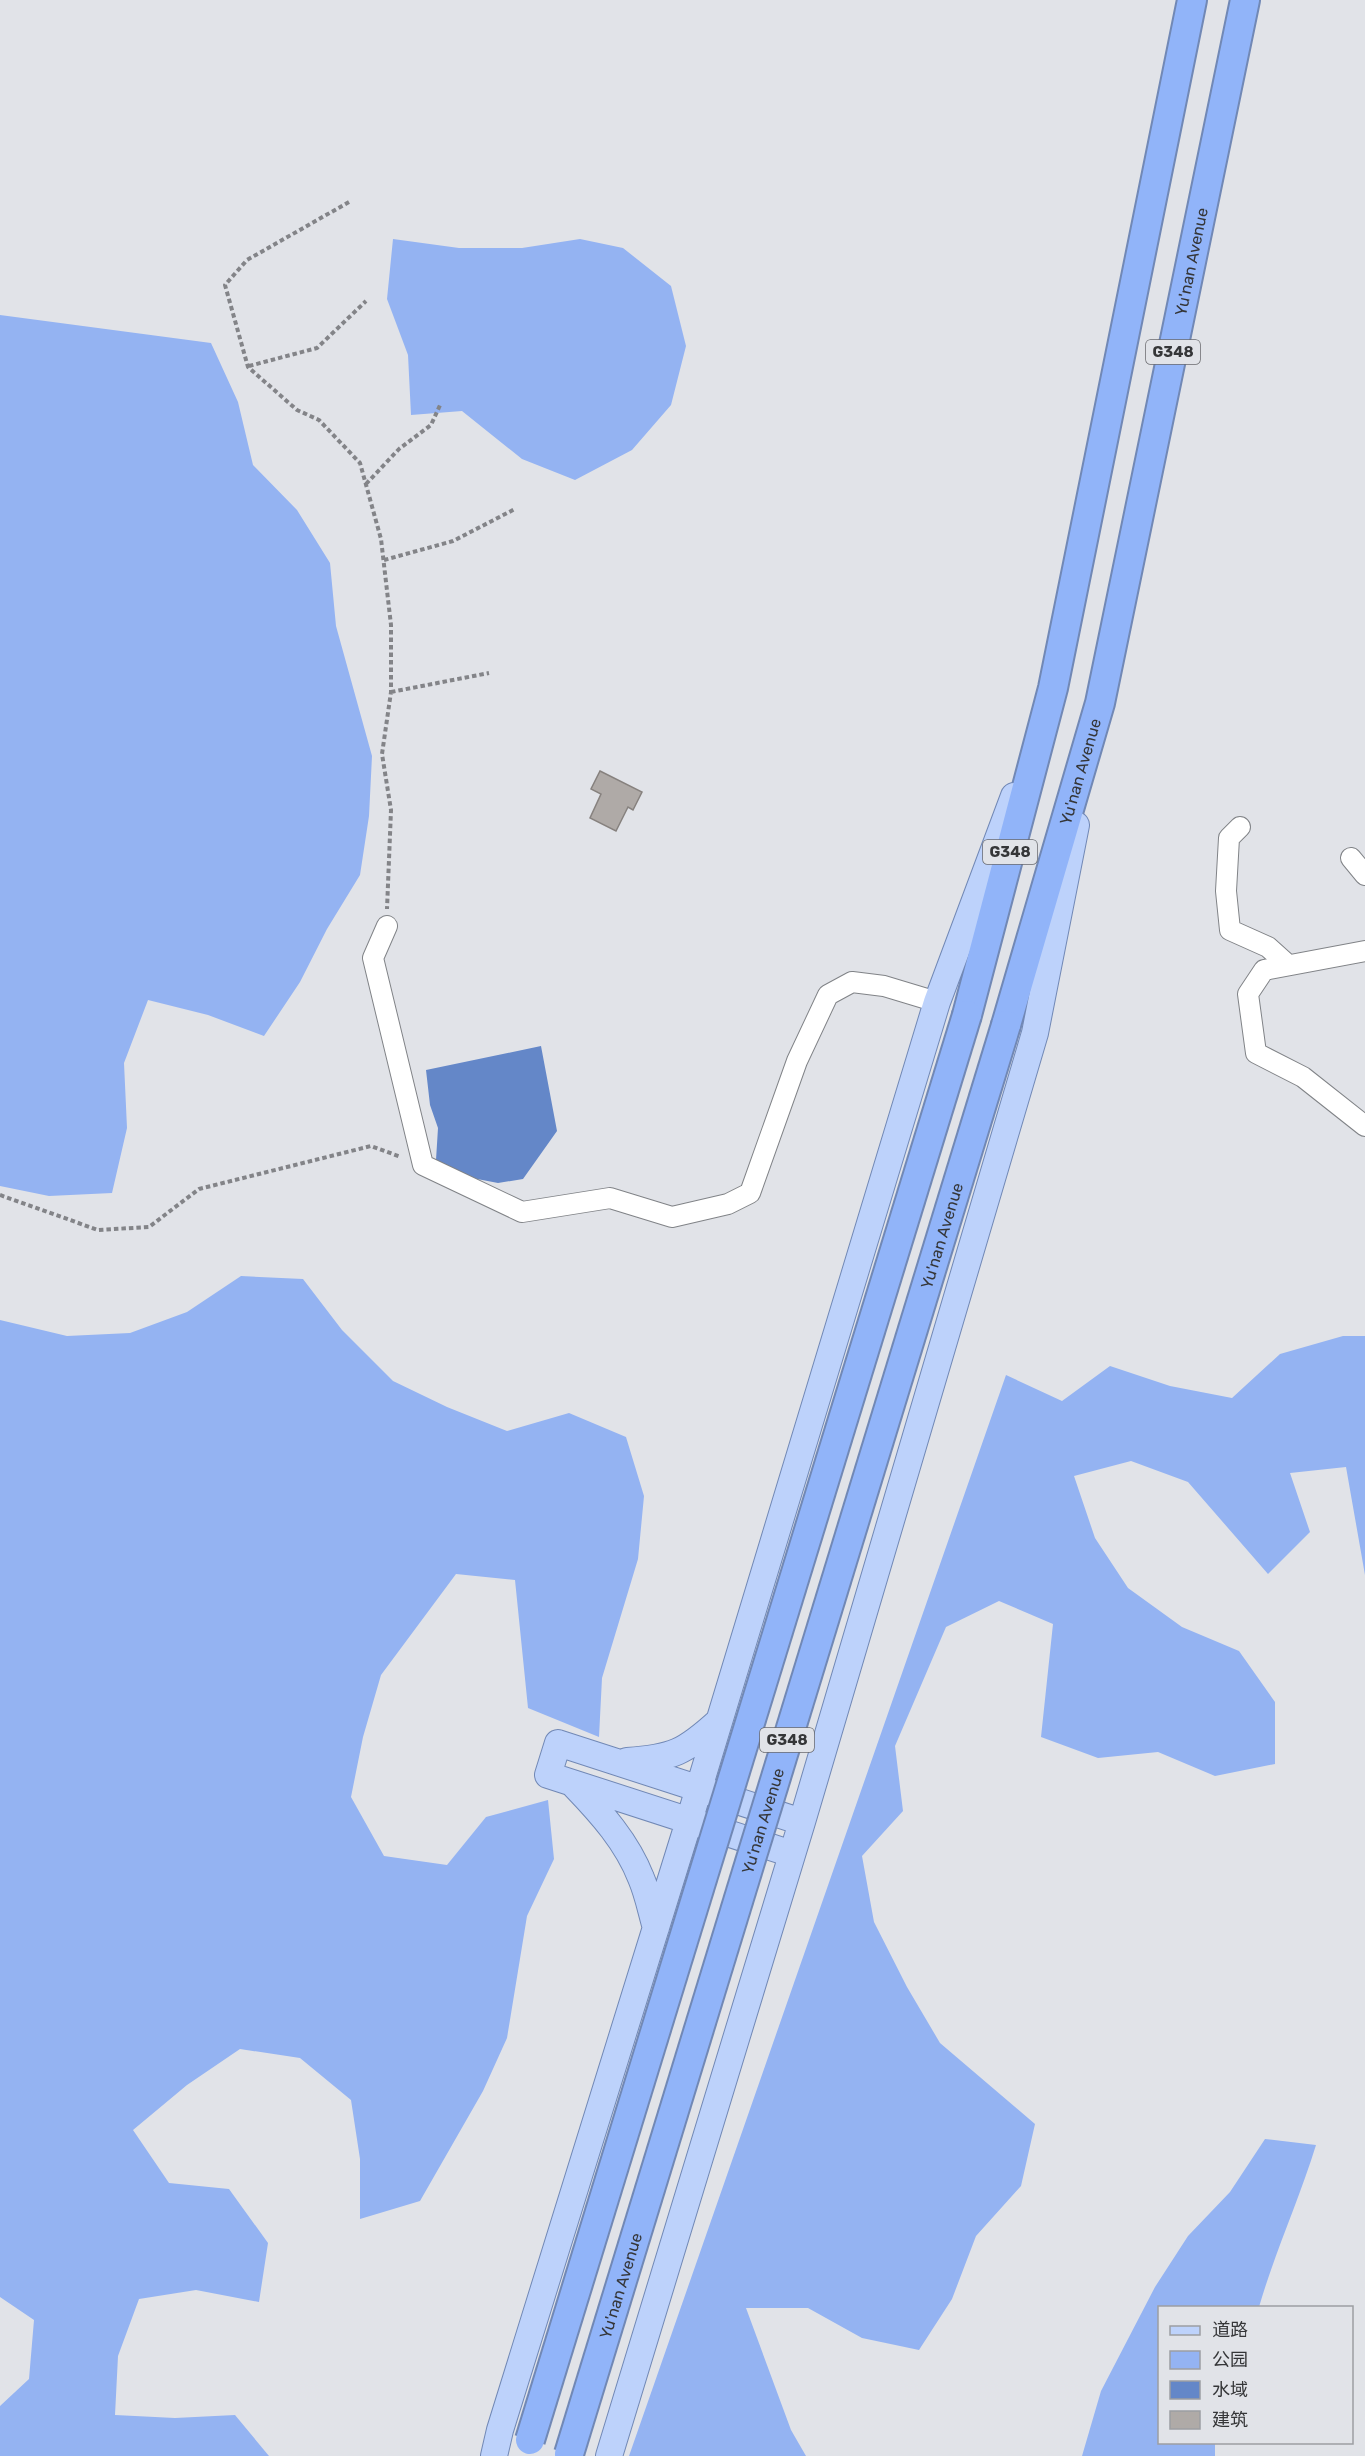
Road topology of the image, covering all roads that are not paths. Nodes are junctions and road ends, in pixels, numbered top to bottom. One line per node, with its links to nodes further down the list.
1 (1192, 0): 3 (highway, G348)
2 (1245, 0): 4 (highway, Yu'nan Avenue / G348)
3 (1053, 688): 11 (main road); 21 (highway, G348, bridge)
4 (1100, 703): 18 (main road); 22 (highway, Yu'nan Avenue / G348, bridge)
5 (1240, 827): 10 (street)
6 (1351, 858): 7 (street)
7 (1365, 875)
8 (387, 926): 11 (street)
9 (1365, 951): 10 (street)
10 (1288, 965): 12 (street)
11 (936, 1002): 13 (main road)
12 (1365, 1126)
13 (719, 1721): 14 (main road); 16 (main road)
14 (613, 1761): 15 (main road); 16 (main road)
15 (573, 1784): 17 (main road); 20 (main road)
16 (699, 1789): 17 (main road); 18 (main road)
17 (689, 1821): 19 (main road); 20 (main road)
18 (802, 1822): 19 (main road)
19 (792, 1854): 24 (main road)
20 (656, 1928): 23 (main road)
21 (528, 2448)
22 (569, 2455)
23 (494, 2456)
24 (609, 2456)

